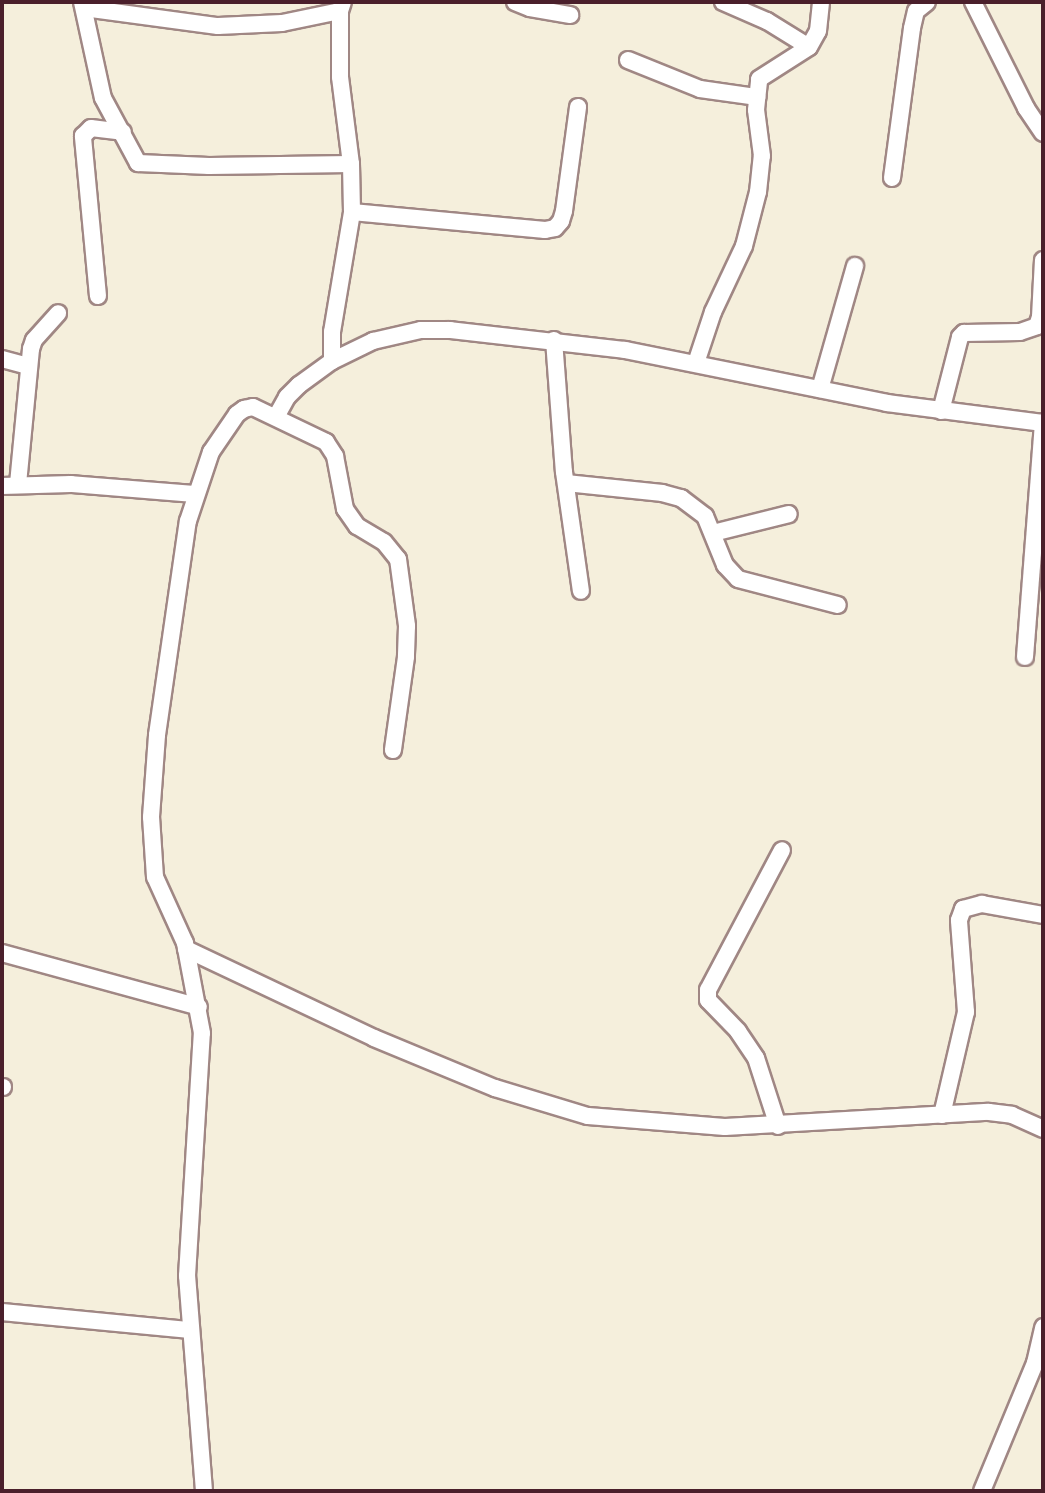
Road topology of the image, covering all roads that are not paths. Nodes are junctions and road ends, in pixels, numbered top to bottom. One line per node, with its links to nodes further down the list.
1 (515, 2): 8 (street)
2 (723, 2): 9 (street)
3 (821, 2): 9 (street)
4 (927, 2): 16 (street)
5 (973, 2): 14 (street)
6 (83, 5): 7 (street); 13 (street)
7 (342, 6): 15 (street)
8 (570, 15)
9 (809, 47): 11 (street)
10 (628, 60): 11 (street)
11 (757, 97): 25 (street)
12 (578, 107): 17 (street)
13 (124, 132): 15 (street); 20 (street)
14 (1043, 132)
15 (352, 164): 17 (street)
16 (892, 178)
17 (352, 212): 24 (street)
18 (1043, 260): 28 (street)
19 (855, 266): 27 (street)
20 (98, 296)
21 (58, 313): 26 (street)
22 (554, 340): 24 (street); 25 (street); 31 (street)
23 (2, 359): 26 (street)
24 (332, 361): 29 (street)
25 (696, 363): 27 (street)
26 (29, 366): 32 (street)
27 (820, 389): 28 (street)
28 (941, 411): 30 (street)
29 (276, 417): 33 (street); 40 (street)
30 (1043, 423): 35 (street)
31 (566, 483): 36 (street); 37 (street)
32 (10, 485): 33 (street)
33 (196, 494): 43 (street)
34 (789, 514): 36 (street)
35 (1039, 531): 39 (street)
36 (713, 533): 38 (street)
37 (581, 591)
38 (838, 605)
39 (1025, 657)
40 (393, 750)
41 (782, 850): 47 (street)
42 (1043, 915): 46 (street)
43 (186, 949): 45 (street); 47 (street)
44 (2, 953): 45 (street)
45 (199, 1007): 51 (street)
46 (942, 1115): 47 (street); 48 (street)
47 (778, 1126)
48 (1043, 1129)
49 (2, 1312): 51 (street)
50 (1043, 1327): 53 (street)
51 (190, 1330): 52 (street)
52 (204, 1491)
53 (982, 1491)

